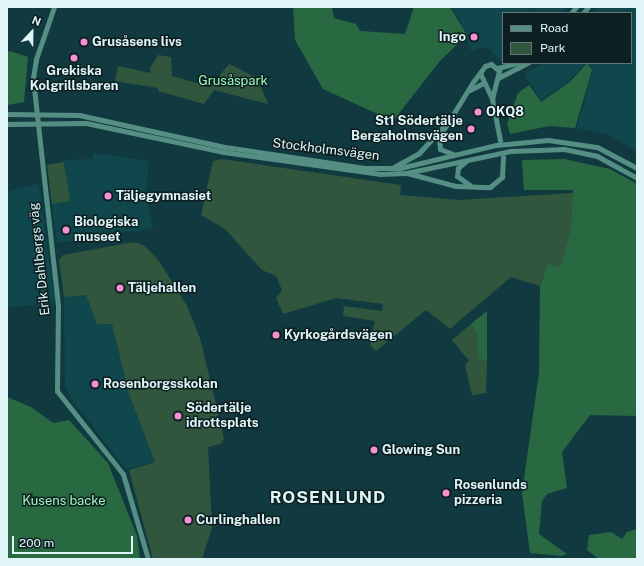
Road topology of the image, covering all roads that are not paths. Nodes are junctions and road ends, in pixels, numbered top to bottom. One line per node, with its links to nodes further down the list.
1 (54, 7): 11 (main road, Erik Dahlbergs väg)
2 (513, 64): 4 (main road)
3 (526, 64): 6 (main road)
4 (498, 68): 5 (main road); 6 (main road)
5 (480, 73): 7 (main road); 9 (main road)
6 (498, 78): 8 (main road)
7 (485, 84): 8 (main road); 9 (main road); 10 (main road)
8 (494, 84): 10 (main road)
9 (467, 92): 13 (main road)
10 (492, 99): 16 (main road)
11 (35, 112): 12 (main road, Stockholmsvägen); 14 (main road, Erik Dahlbergs väg); 20 (main road, Stockholmsvägen)
12 (7, 114)
13 (452, 117): 17 (main road); 20 (main road)
14 (36, 122): 15 (main road, Stockholmsvägen); 22 (main road, Stockholmsvägen); 25 (main road, Erik Dahlbergs väg)
15 (7, 124)
16 (500, 140)
17 (458, 154): 20 (main road, Stockholmsvägen); 21 (main road, Stockholmsvägen)
18 (503, 157): 24 (main road)
19 (467, 160): 22 (main road, Stockholmsvägen); 23 (main road, Stockholmsvägen); 24 (main road)
20 (390, 168)
21 (637, 168)
22 (406, 173): 24 (main road)
23 (637, 178)
24 (477, 187)
25 (148, 559)

